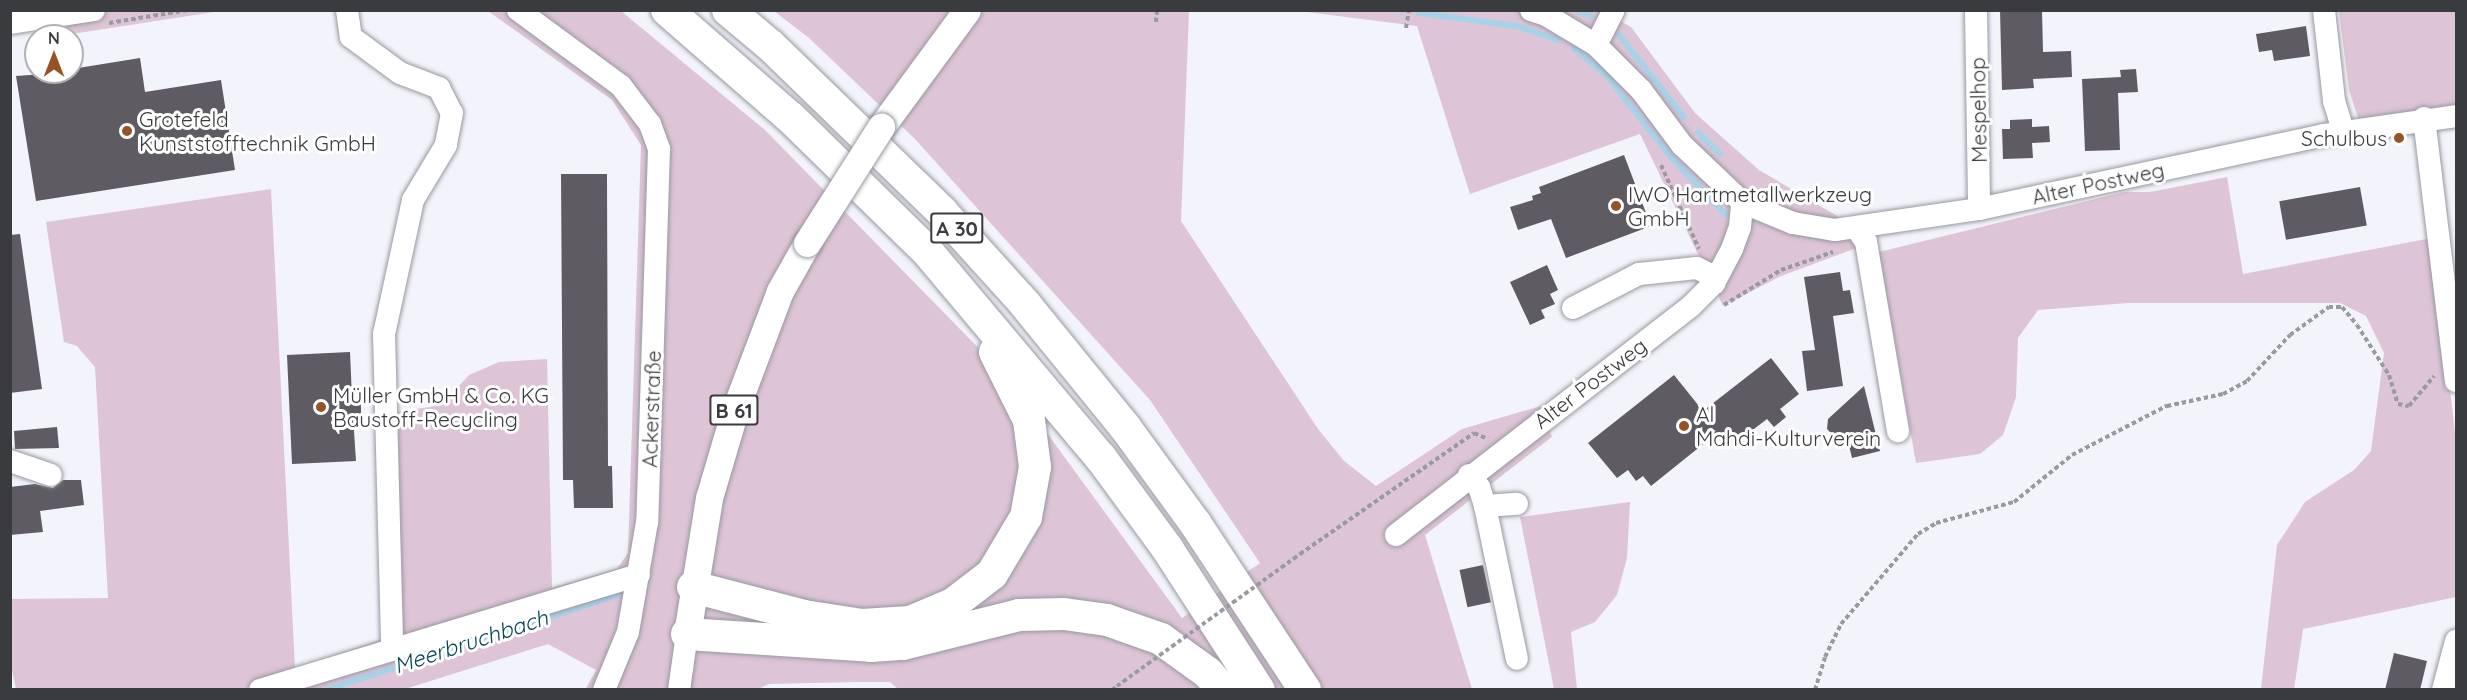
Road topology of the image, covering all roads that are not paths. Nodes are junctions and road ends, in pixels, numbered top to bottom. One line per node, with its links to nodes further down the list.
1 (94, 10): 12 (street)
2 (347, 10): 37 (street)
3 (518, 10): 33 (street, Ackerstraße)
4 (667, 10): 22 (highway, A 30)
5 (728, 10): 14 (highway, A 30)
6 (744, 10): 14 (highway)
7 (967, 10): 34 (main road, B 61, bridge)
8 (1531, 10): 13 (street, Alter Postweg)
9 (1614, 10): 13 (street)
10 (1976, 10): 19 (street, Mespelhop)
11 (2324, 10): 17 (street)
12 (10, 24)
13 (1596, 45): 18 (street, Alter Postweg)
14 (771, 46): 44 (highway, A 30)
15 (2457, 116): 16 (street, Alter Postweg)
16 (2424, 118): 17 (street, Alter Postweg); 21 (street)
17 (2343, 131): 19 (street, Alter Postweg)
18 (1742, 202): 20 (street, Alter Postweg); 23 (street, Alter Postweg)
19 (1979, 209): 20 (street, Alter Postweg)
20 (1857, 229): 26 (street)
21 (2449, 256): 25 (street)
22 (950, 280): 34 (highway); 43 (highway, A 30)
23 (1714, 283): 24 (street); 29 (street, Alter Postweg)
24 (1574, 308)
25 (2457, 381)
26 (1898, 431)
27 (10, 461): 28 (street)
28 (51, 475)
29 (1470, 475): 31 (street); 32 (street, Alter Postweg)
30 (1517, 504): 31 (street)
31 (1485, 506): 38 (street)
32 (1396, 535)
33 (639, 575): 37 (street); 40 (street, Ackerstraße)
34 (693, 587): 35 (main road, B 61)
35 (687, 634): 41 (street); 42 (highway)
36 (2457, 640): 45 (street)
37 (392, 648): 39 (street)
38 (1517, 659)
39 (260, 690)
40 (604, 690)
41 (679, 690)
42 (1224, 690)
43 (1259, 690)
44 (1305, 690)
45 (2443, 690)

